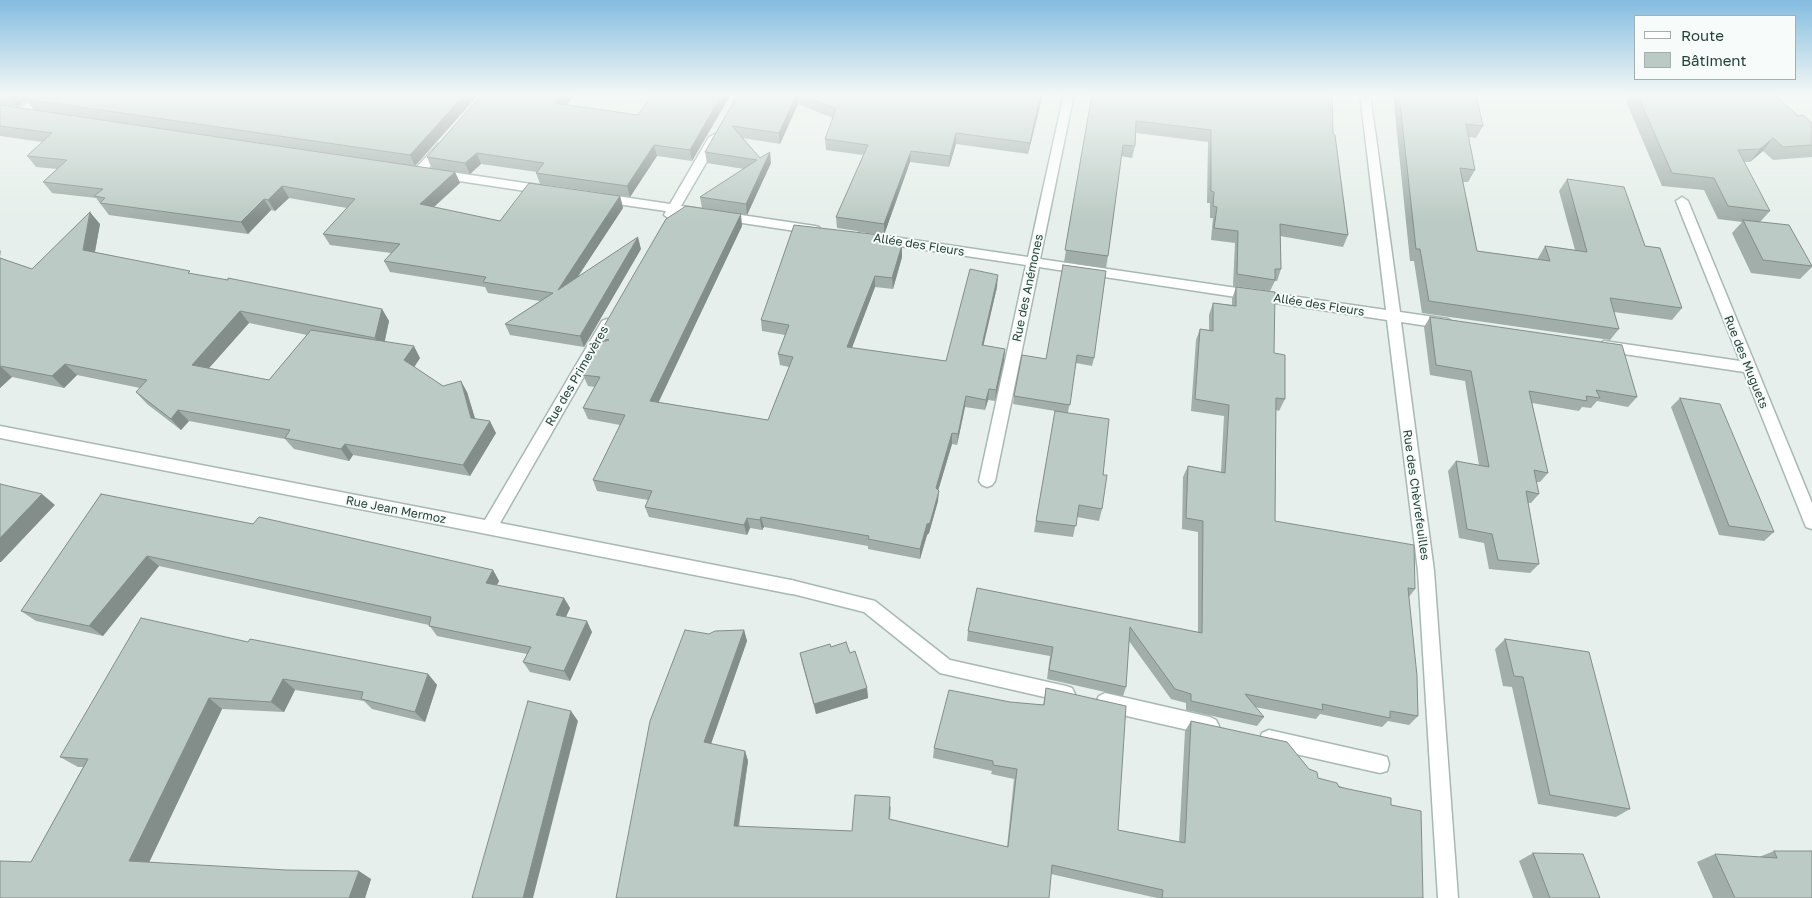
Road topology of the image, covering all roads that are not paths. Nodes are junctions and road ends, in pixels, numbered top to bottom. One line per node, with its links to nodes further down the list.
1 (451, 136): 5 (street)
2 (716, 136): 8 (street)
3 (1060, 136): 12 (street, Rue des Anémones)
4 (1370, 136): 14 (street, Rue des Chèvrefeuilles)
5 (562, 192)
6 (591, 196): 8 (street)
7 (1682, 201): 17 (street, Rue des Muguets)
8 (674, 208): 9 (street); 10 (street)
9 (664, 225)
10 (831, 232)
11 (850, 235): 12 (street, Allée des Fleurs)
12 (1033, 262): 14 (street, Allée des Fleurs); 19 (street, Rue des Anémones)
13 (616, 310): 21 (street, Rue des Primevères)
14 (1392, 316): 15 (street, Allée des Fleurs); 25 (street, Rue des Chèvrefeuilles)
15 (1462, 326)
16 (1590, 344): 17 (street)
17 (1748, 367): 20 (street, Rue des Muguets)
18 (0, 432): 21 (street, Rue Jean Mermoz)
19 (987, 481)
20 (1812, 522)
21 (490, 528): 22 (street, Rue Jean Mermoz)
22 (1225, 729)
23 (1254, 736): 24 (street)
24 (1380, 764)
25 (1448, 898)

